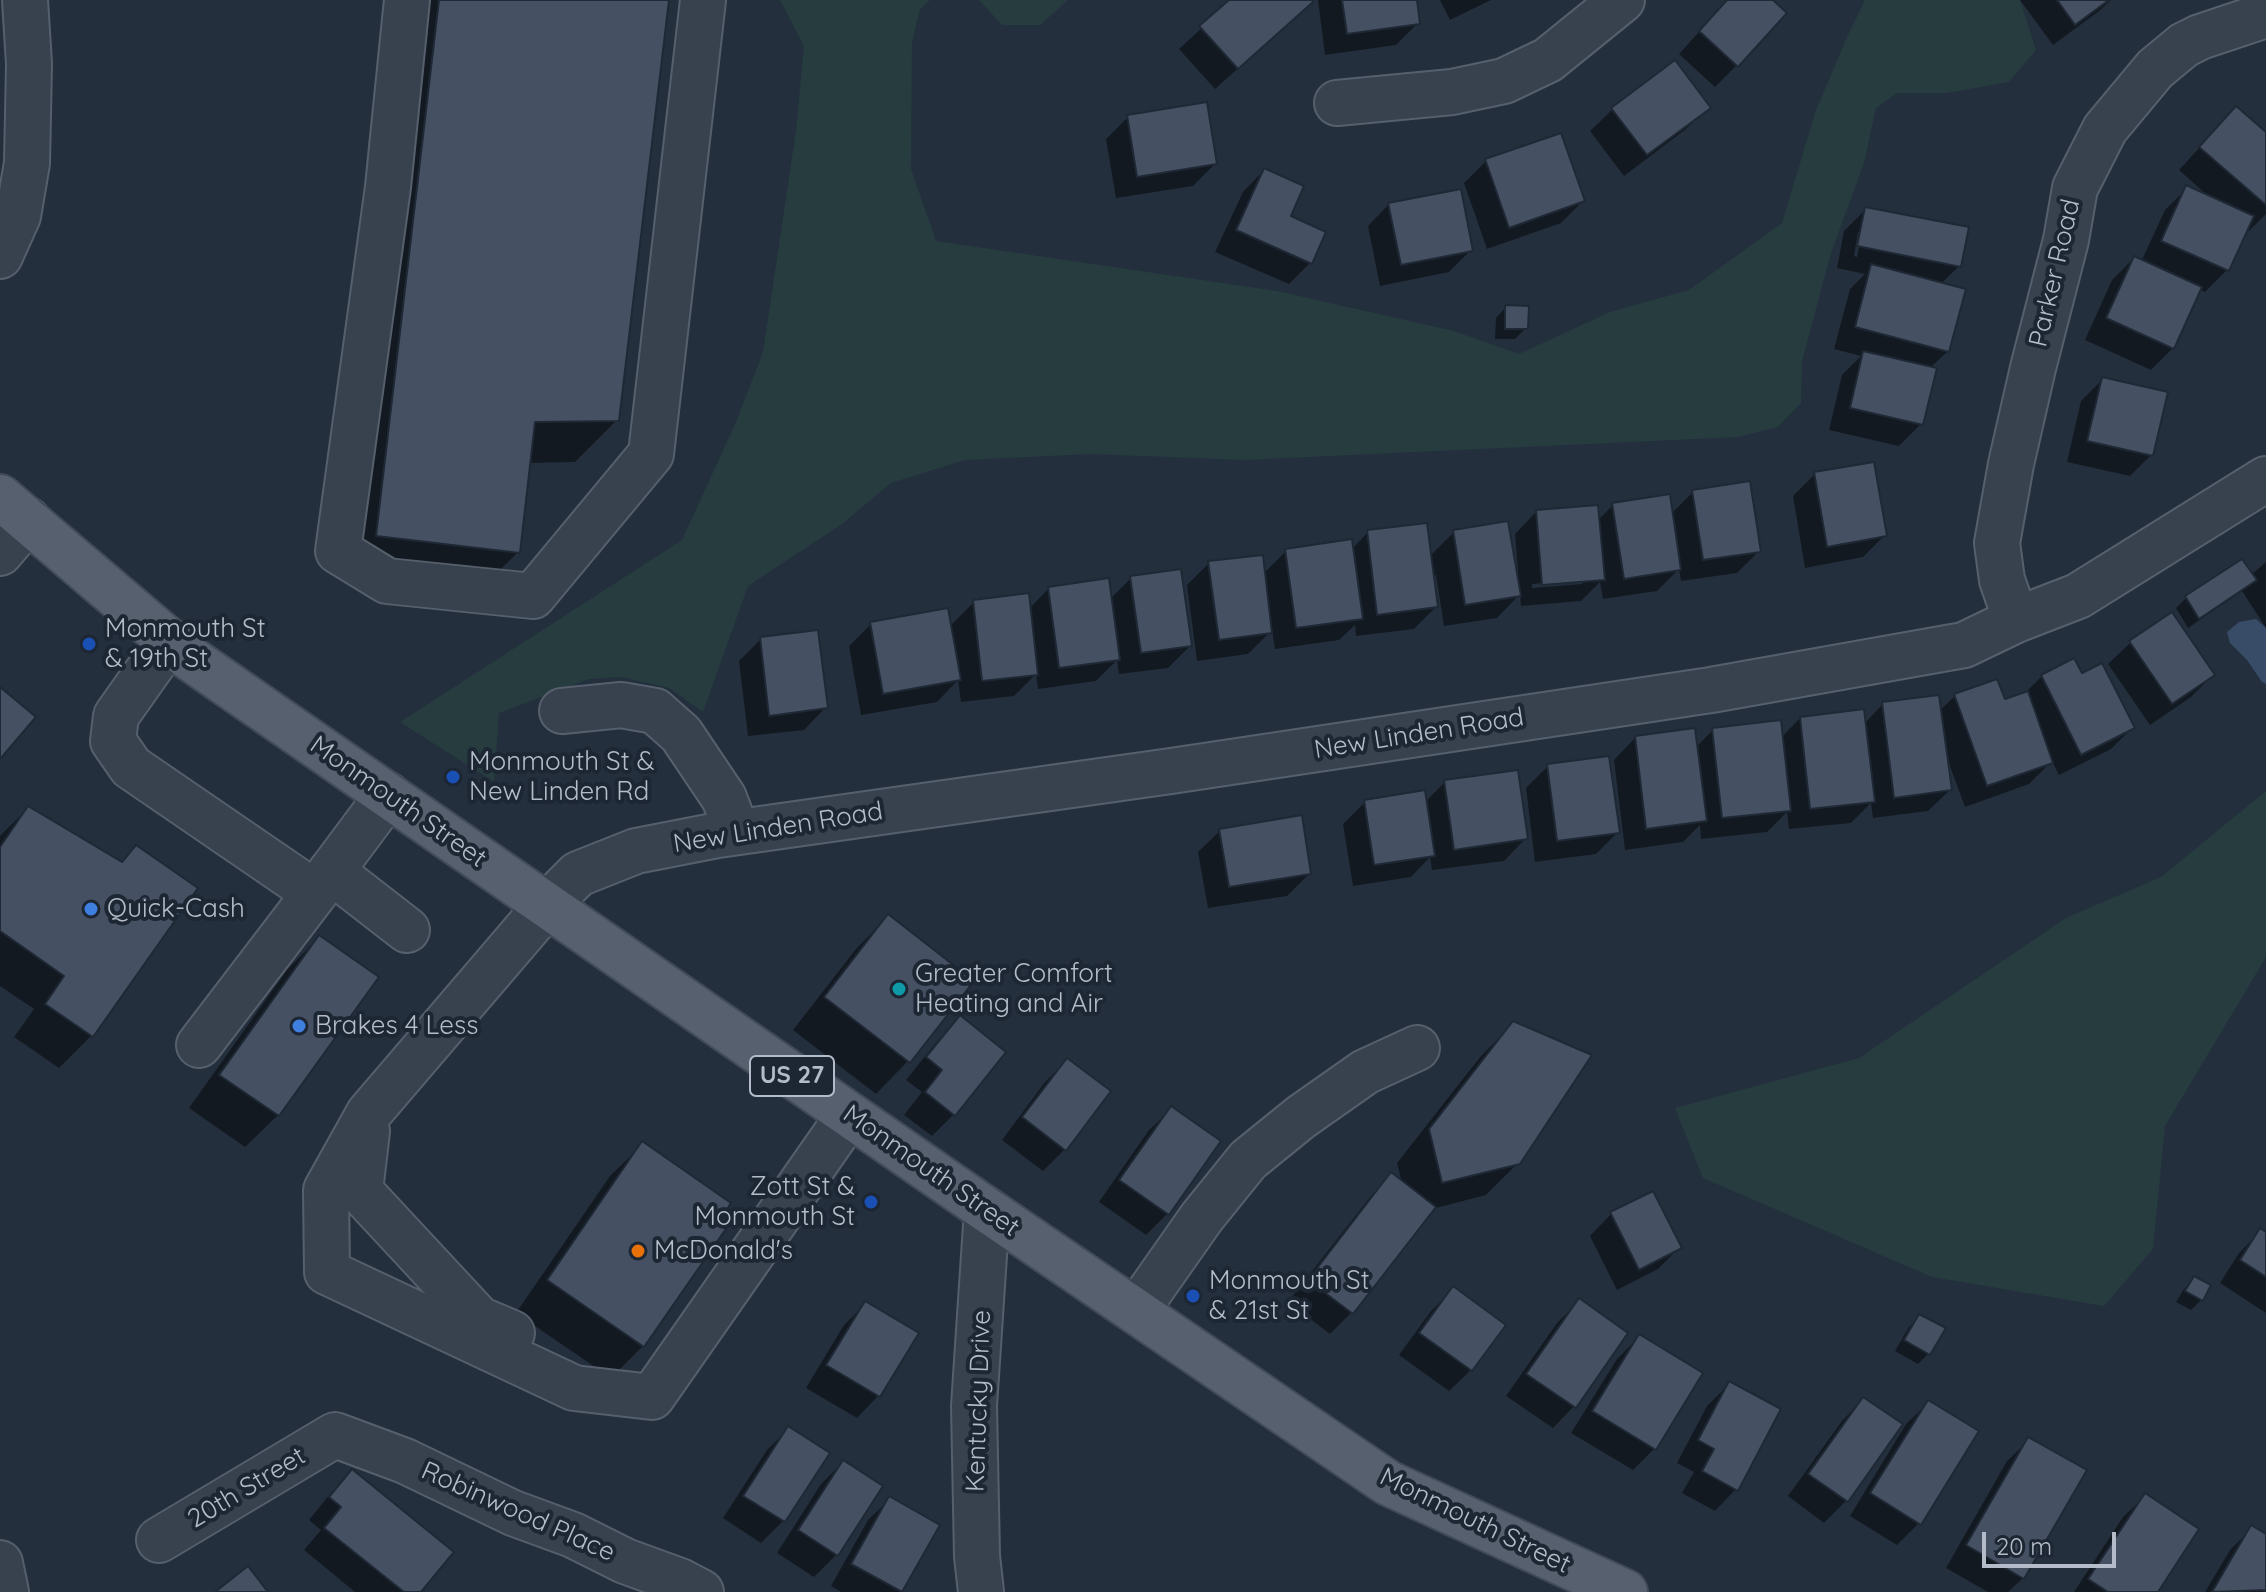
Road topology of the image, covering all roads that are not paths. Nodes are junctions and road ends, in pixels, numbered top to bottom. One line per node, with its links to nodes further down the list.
1 (25, 0): 7 (street)
2 (407, 0): 3 (street)
3 (703, 0)
4 (1622, 0): 6 (street)
5 (2266, 15): 11 (street, Parker Road)
6 (1337, 103)
7 (14, 160): 8 (street)
8 (0, 256)
9 (2266, 479): 11 (street, New Linden Road)
10 (9, 523): 12 (main road, Monmouth Street / US 27)
11 (2016, 620): 15 (street, New Linden Road)
12 (169, 641): 14 (main road, Monmouth Street / US 27); 16 (street)
13 (562, 711): 15 (street)
14 (388, 795): 16 (street); 17 (main road, Monmouth Street / US 27)
15 (737, 832): 17 (street, New Linden Road)
16 (323, 882): 18 (street); 19 (street)
17 (547, 905): 21 (street, New Linden Road); 22 (main road, Monmouth Street / US 27)
18 (407, 930)
19 (199, 1045)
20 (1417, 1048): 25 (street)
21 (369, 1113): 24 (street); 24 (street, New Linden Road)
22 (849, 1115): 23 (main road, Monmouth Street / US 27); 24 (street)
23 (987, 1210): 25 (main road, Monmouth Street / US 27); 31 (street, Kentucky Drive)
24 (776, 1220)
25 (1136, 1311): 32 (main road, Monmouth Street / US 27)
26 (335, 1435): 27 (street, 20th Street); 30 (street, Robinwood Place)
27 (159, 1540)
28 (0, 1563): 29 (street)
29 (6, 1592)
30 (701, 1592)
31 (981, 1592)
32 (1625, 1592)

